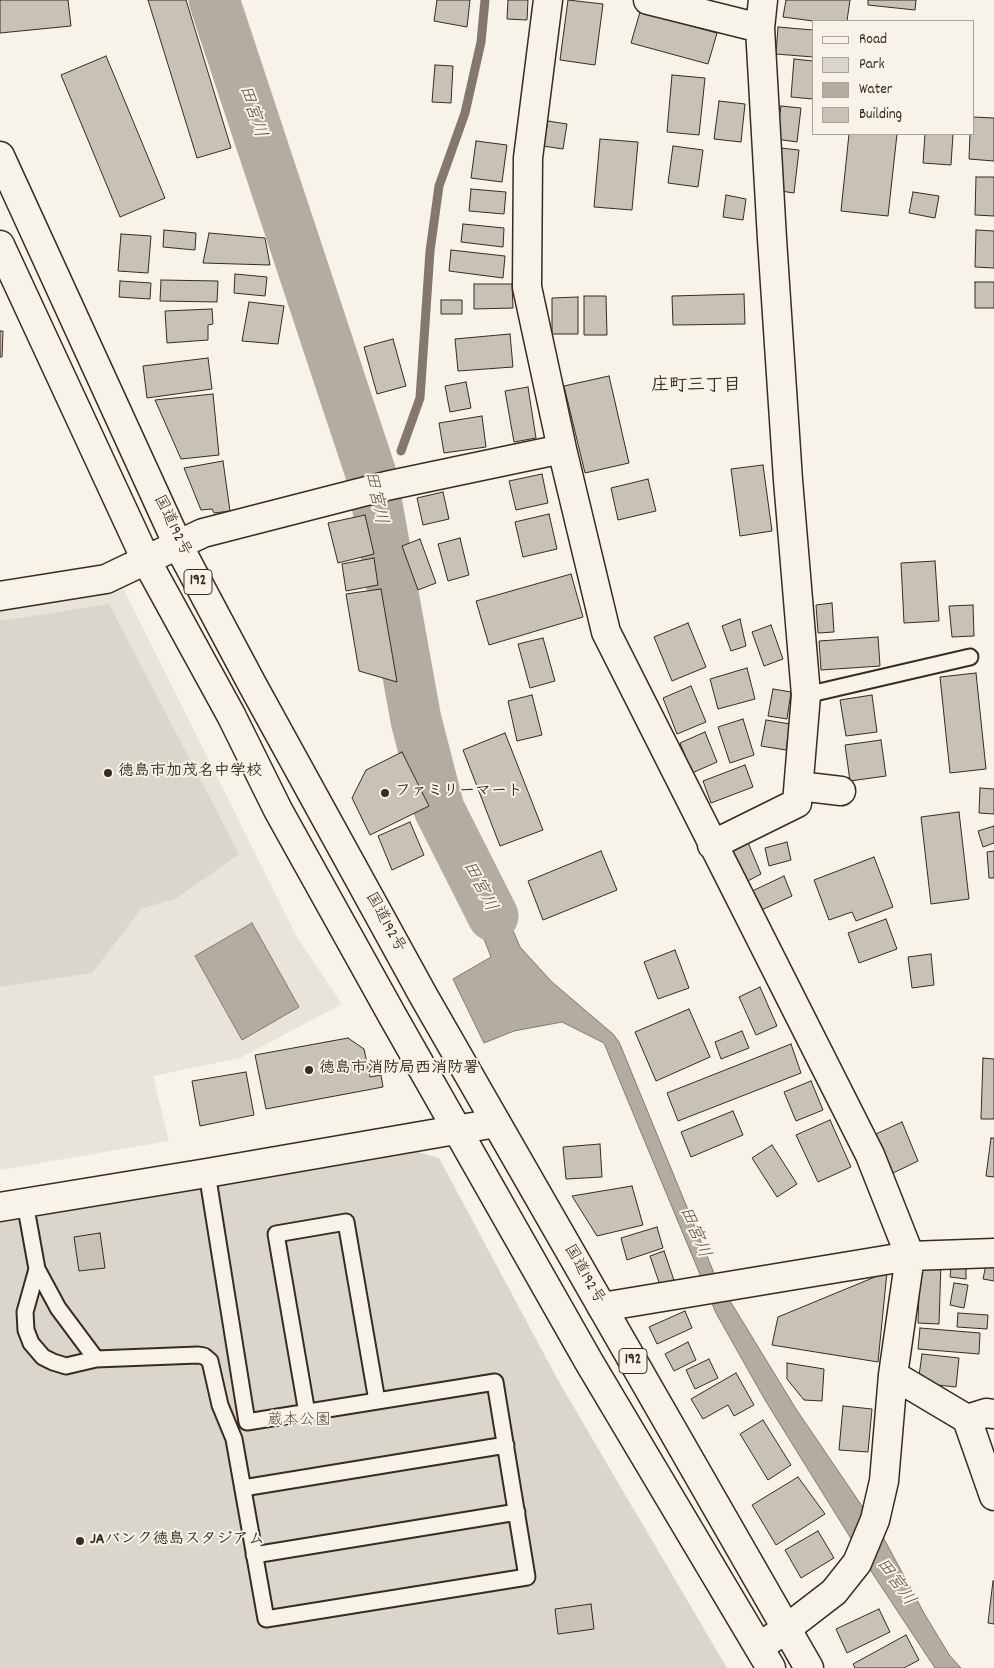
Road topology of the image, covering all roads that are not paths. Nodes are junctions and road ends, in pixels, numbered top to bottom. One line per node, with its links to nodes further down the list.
1 (548, 0): 7 (main road)
2 (648, 0): 4 (main road)
3 (763, 0): 4 (main road)
4 (760, 28): 12 (main road)
5 (0, 156): 8 (main road, 国道192号 / 192)
6 (0, 245): 9 (main road, 192)
7 (562, 449): 8 (main road); 15 (main road)
8 (178, 545): 9 (main road); 16 (main road, 国道192号 / 192)
9 (146, 560): 10 (main road); 17 (main road, 192)
10 (0, 596)
11 (970, 657): 12 (lane)
12 (806, 695): 13 (main road)
13 (799, 786): 14 (main road); 15 (main road)
14 (842, 791)
15 (712, 845): 21 (main road)
16 (496, 1123): 17 (main road); 23 (main road, 国道192号 / 192)
17 (458, 1129): 18 (main road); 36 (main road, 192)
18 (207, 1174): 19 (main road); 27 (lane)
19 (12, 1205): 22 (lane)
20 (994, 1253): 21 (main road)
21 (910, 1256): 23 (main road); 25 (main road)
22 (37, 1269): 24 (lane); 24 (lane)
23 (602, 1307): 35 (main road, 国道192号 / 192)
24 (96, 1358): 31 (lane)
25 (893, 1375): 29 (main road); 35 (main road)
26 (377, 1400): 27 (lane); 27 (lane); 30 (lane)
27 (307, 1413)
28 (994, 1414): 29 (main road)
29 (967, 1420): 32 (main road)
30 (506, 1446): 31 (lane); 33 (lane)
31 (243, 1488): 34 (lane)
32 (994, 1496)
33 (516, 1512): 34 (lane); 34 (lane)
34 (254, 1555)
35 (786, 1629): 36 (main road); 37 (main road, 国道192号 / 192)
36 (765, 1657)
37 (809, 1668)

